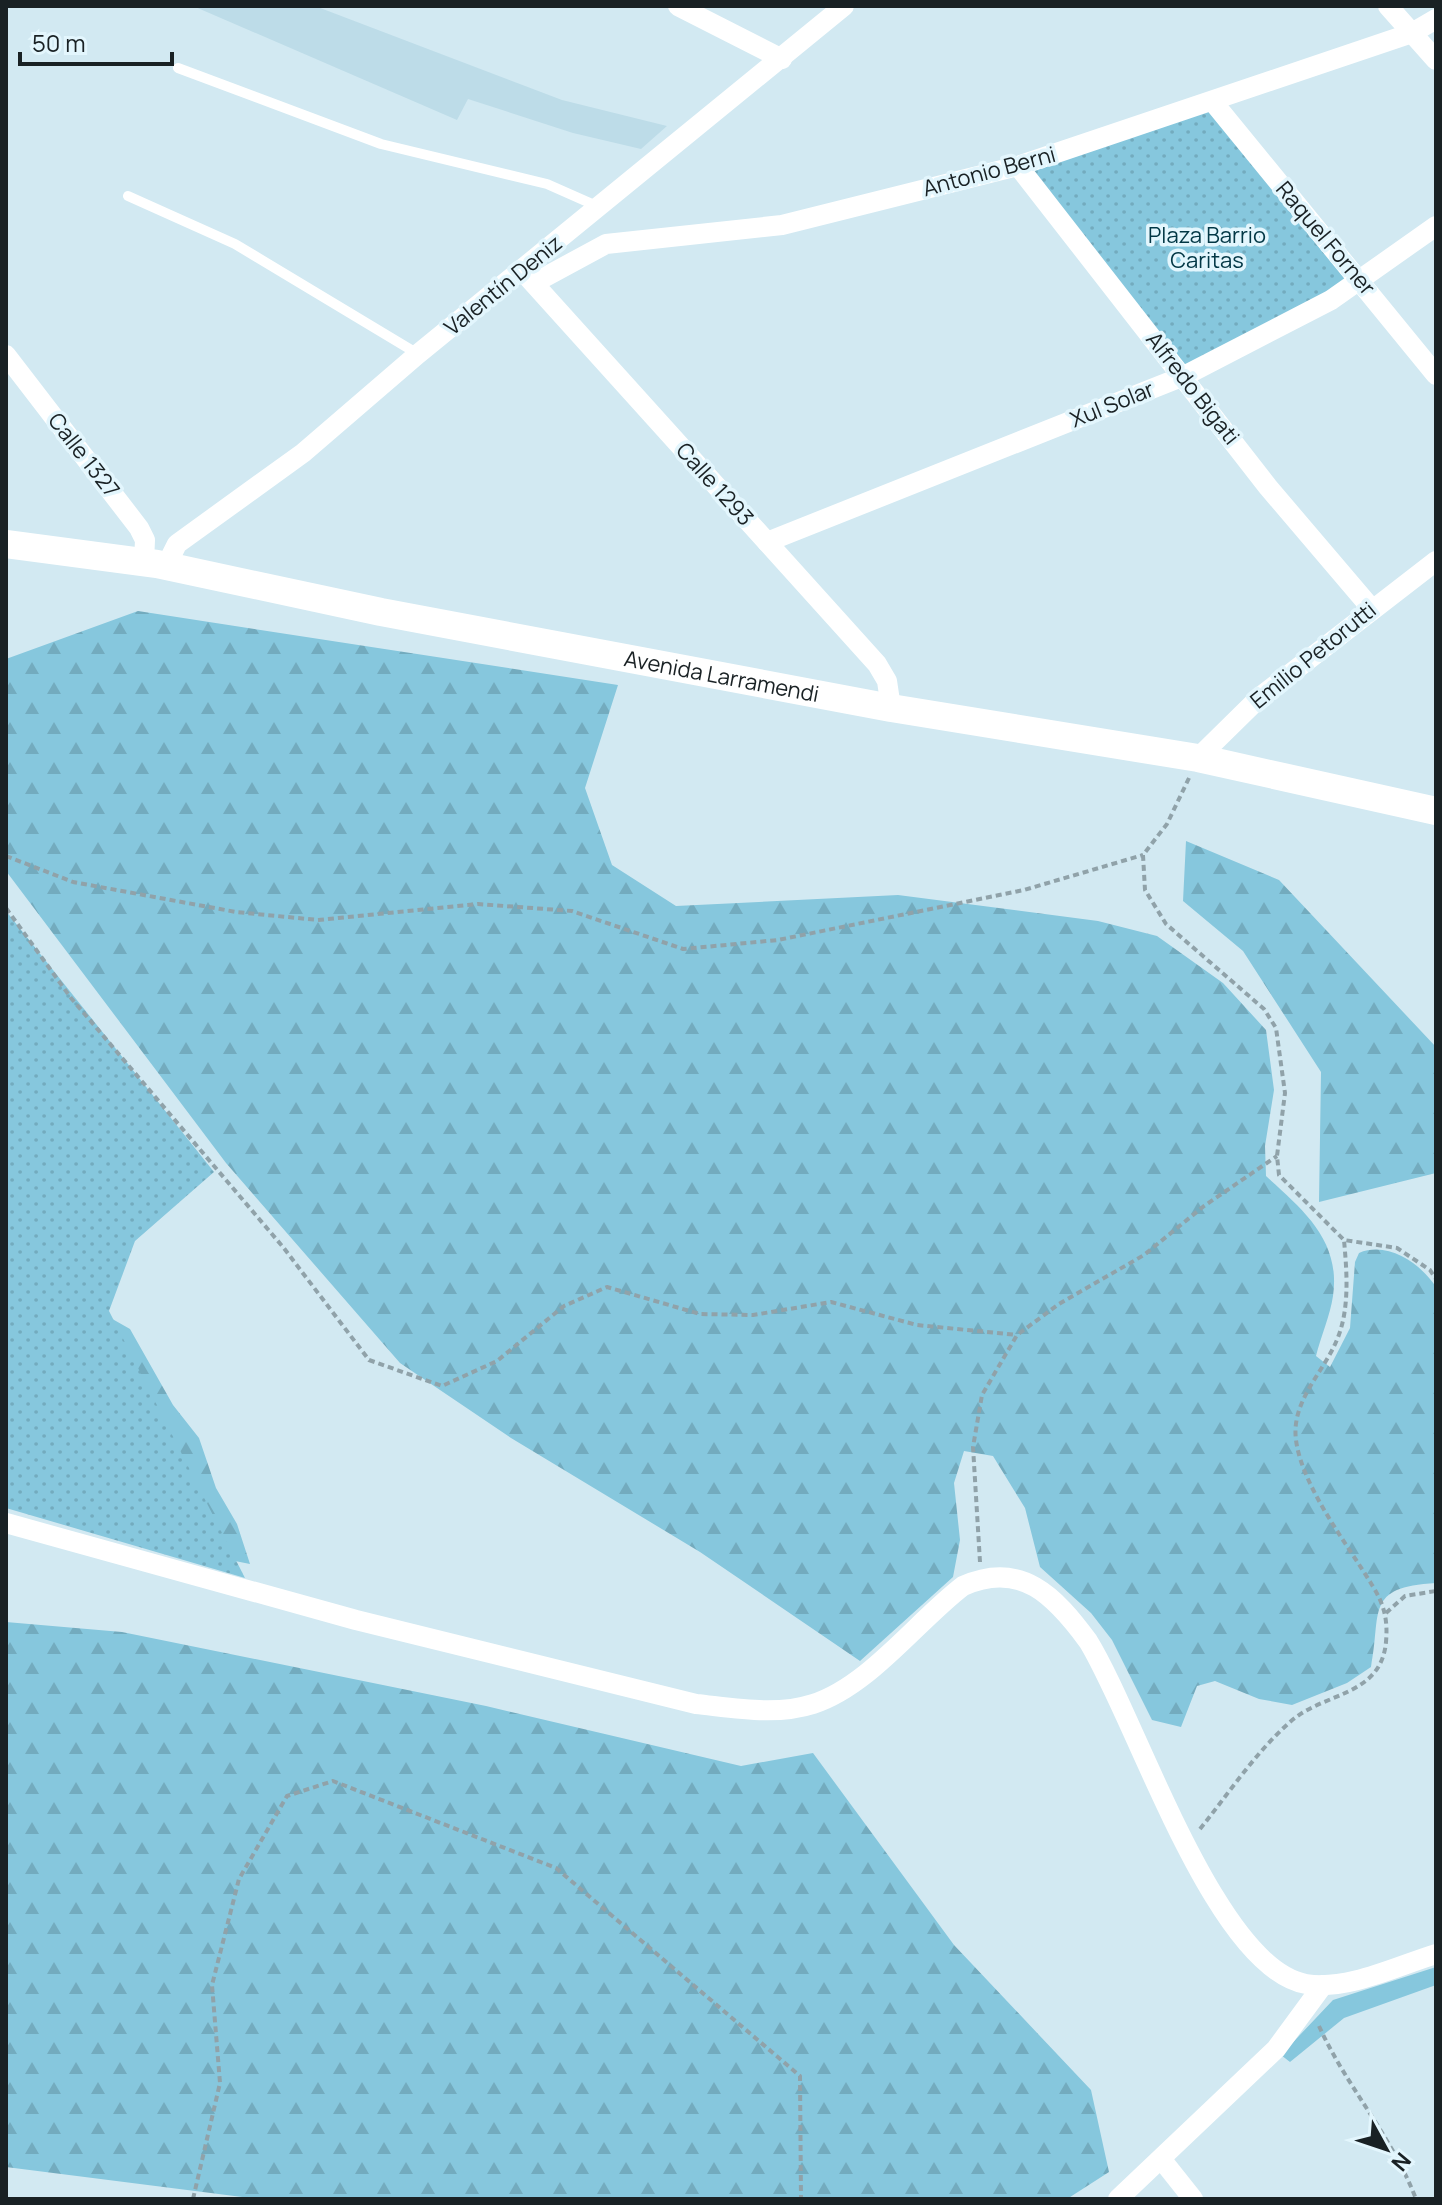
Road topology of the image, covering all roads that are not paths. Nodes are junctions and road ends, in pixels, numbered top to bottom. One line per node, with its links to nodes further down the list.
1 (678, 6): 6 (street)
2 (1388, 6): 5 (street)
3 (835, 9): 6 (street, Valentín Deniz)
4 (1436, 19): 5 (street, Antonio Berni)
5 (1412, 33): 7 (street); 9 (street, Antonio Berni)
6 (782, 59): 12 (street, Valentín Deniz)
7 (1436, 60)
8 (178, 68): 12 (lane)
9 (1213, 102): 10 (street, Antonio Berni); 15 (street, Raquel Forner)
10 (1018, 166): 14 (street, Antonio Berni); 19 (street, Alfredo Bigati)
11 (128, 196): 16 (lane)
12 (599, 207): 14 (street, Valentín Deniz)
13 (1436, 226): 15 (street, Xul Solar)
14 (527, 276): 16 (street, Valentín Deniz); 20 (street, Calle 1293)
15 (1362, 281): 18 (street, Raquel Forner); 19 (street, Xul Solar)
16 (418, 354): 23 (street, Valentín Deniz)
17 (6, 355): 23 (street, Calle 1327)
18 (1436, 375)
19 (1184, 376): 20 (street, Xul Solar); 24 (street, Alfredo Bigati)
20 (767, 542): 25 (street, Calle 1293)
21 (6, 544): 23 (main road, Avenida Larramendi)
22 (1436, 561): 24 (street, Emilio Petorutti)
23 (155, 564): 25 (main road, Avenida Larramendi)
24 (1371, 608): 26 (street, Emilio Petorutti)
25 (891, 708): 26 (main road, Avenida Larramendi)
26 (1198, 758): 27 (main road, Avenida Larramendi)
27 (1436, 811)
28 (6, 1523): 30 (street)
29 (1436, 1954): 30 (street)
30 (1323, 1985): 31 (street)
31 (1162, 2160): 32 (street); 33 (street)
32 (1118, 2199)
33 (1193, 2199)

